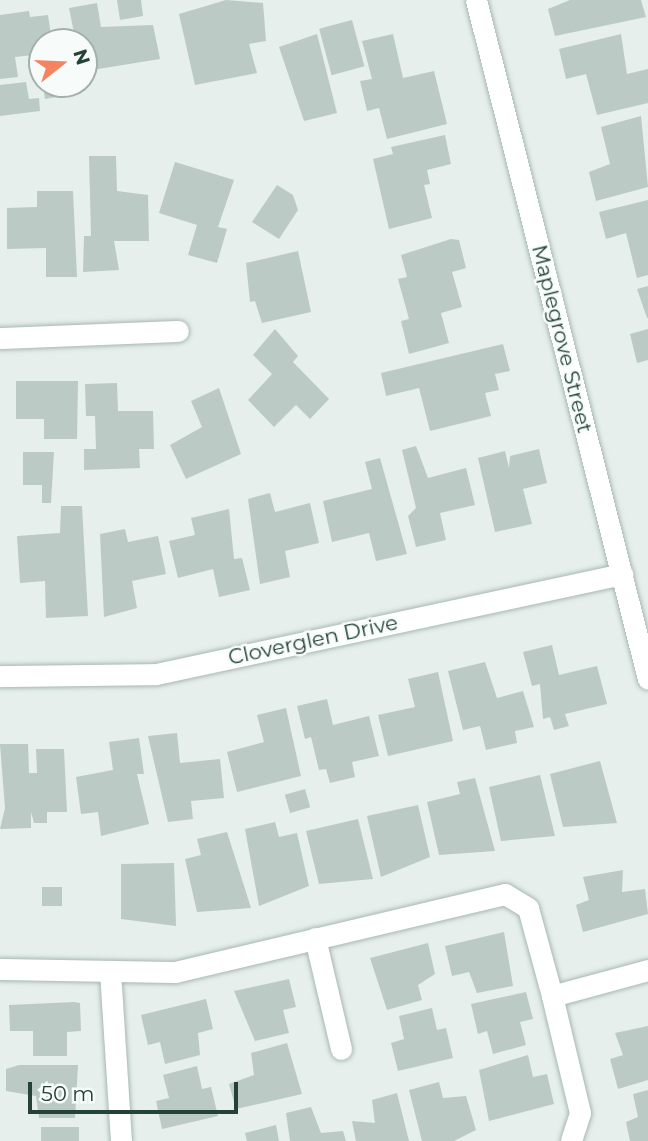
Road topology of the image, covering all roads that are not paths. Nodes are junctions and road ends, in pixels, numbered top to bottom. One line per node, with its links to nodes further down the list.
1 (476, 0): 4 (street, Maplegrove Street)
2 (178, 331): 3 (street)
3 (0, 338)
4 (622, 574): 5 (street, Cloverglen Drive); 6 (street, Maplegrove Street)
5 (0, 676)
6 (648, 679)
7 (316, 938): 10 (street); 11 (street); 12 (street)
8 (0, 970): 10 (street)
9 (648, 970): 11 (street)
10 (110, 971): 14 (street)
11 (552, 996): 13 (street)
12 (341, 1049)
13 (574, 1140)
14 (121, 1141)

